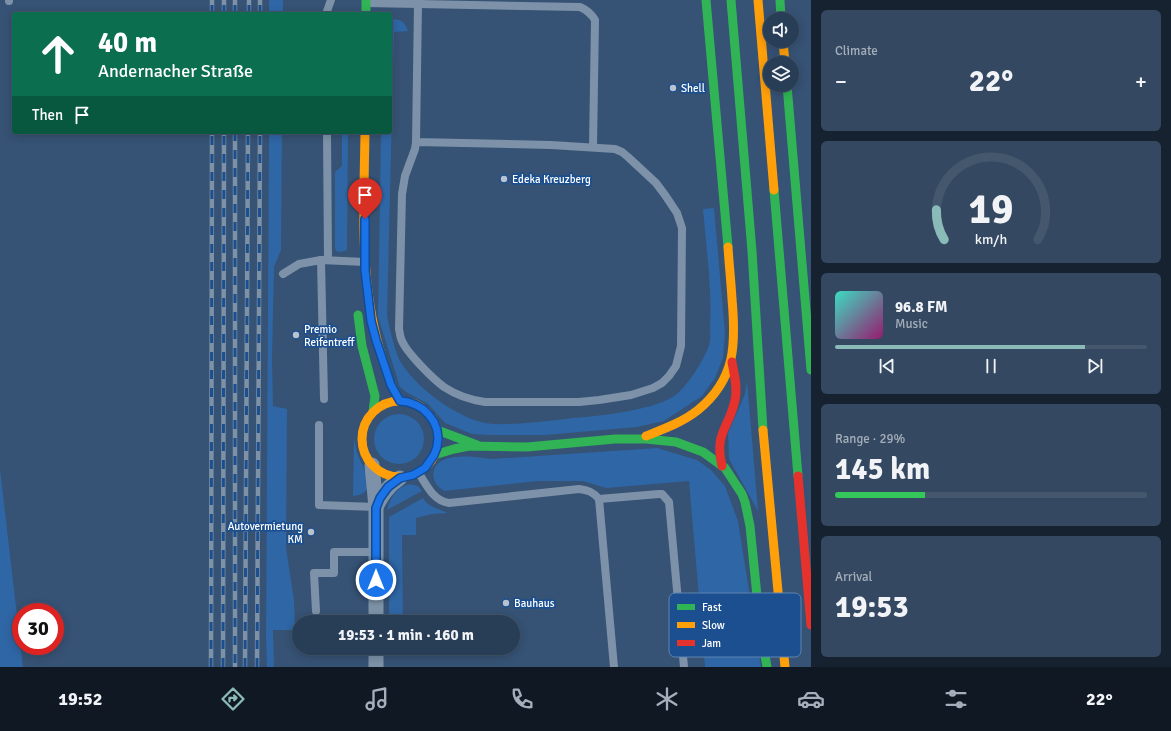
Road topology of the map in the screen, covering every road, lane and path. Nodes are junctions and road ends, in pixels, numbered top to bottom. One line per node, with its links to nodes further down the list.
1 (331, 0): 10 (lane)
2 (571, 0): 9 (lane)
3 (706, 0): 26 (main road)
4 (731, 0): 45 (main road)
5 (758, 0): 48 (main road)
6 (780, 0): 12 (main road)
7 (366, 1): 8 (lane); 11 (main road)
8 (418, 2): 9 (lane); 16 (lane)
9 (564, 7): 17 (lane)
10 (327, 12)
11 (366, 12)
12 (781, 12)
13 (788, 92): 22 (main road)
14 (327, 134): 18 (lane)
15 (365, 134): 19 (main road)
16 (416, 142): 17 (lane); 17 (lane)
17 (594, 147)
18 (325, 260): 19 (lane); 21 (lane); 28 (lane)
19 (365, 266): 23 (main road); 29 (main road)
20 (811, 270): 22 (lane)
21 (283, 274)
22 (803, 283): 25 (main road)
23 (359, 296)
24 (358, 307): 30 (main road)
25 (810, 346): 27 (main road)
26 (732, 362): 33 (main road); 37 (main road)
27 (811, 370)
28 (324, 399)
29 (400, 401): 30 (main road); 32 (main road)
30 (373, 412): 36 (main road)
31 (319, 426): 41 (lane)
32 (437, 430): 34 (main road); 35 (main road)
33 (641, 437): 34 (main road); 37 (main road)
34 (480, 446): 35 (main road)
35 (434, 455): 38 (main road)
36 (372, 465): 39 (main road); 41 (street)
37 (722, 466): 44 (main road)
38 (418, 472): 39 (main road); 40 (lane)
39 (400, 478): 41 (street)
40 (599, 499): 43 (lane); 54 (lane)
41 (376, 508): 42 (street)
42 (376, 552): 46 (lane); 47 (street)
43 (677, 593)
44 (756, 593)
45 (778, 593)
46 (316, 611)
47 (376, 615)
48 (811, 625)
49 (376, 655): 53 (street)
50 (683, 657): 55 (lane)
51 (765, 657): 56 (main road)
52 (784, 657): 57 (main road)
53 (376, 667)
54 (614, 667)
55 (684, 667)
56 (767, 667)
57 (785, 667)

